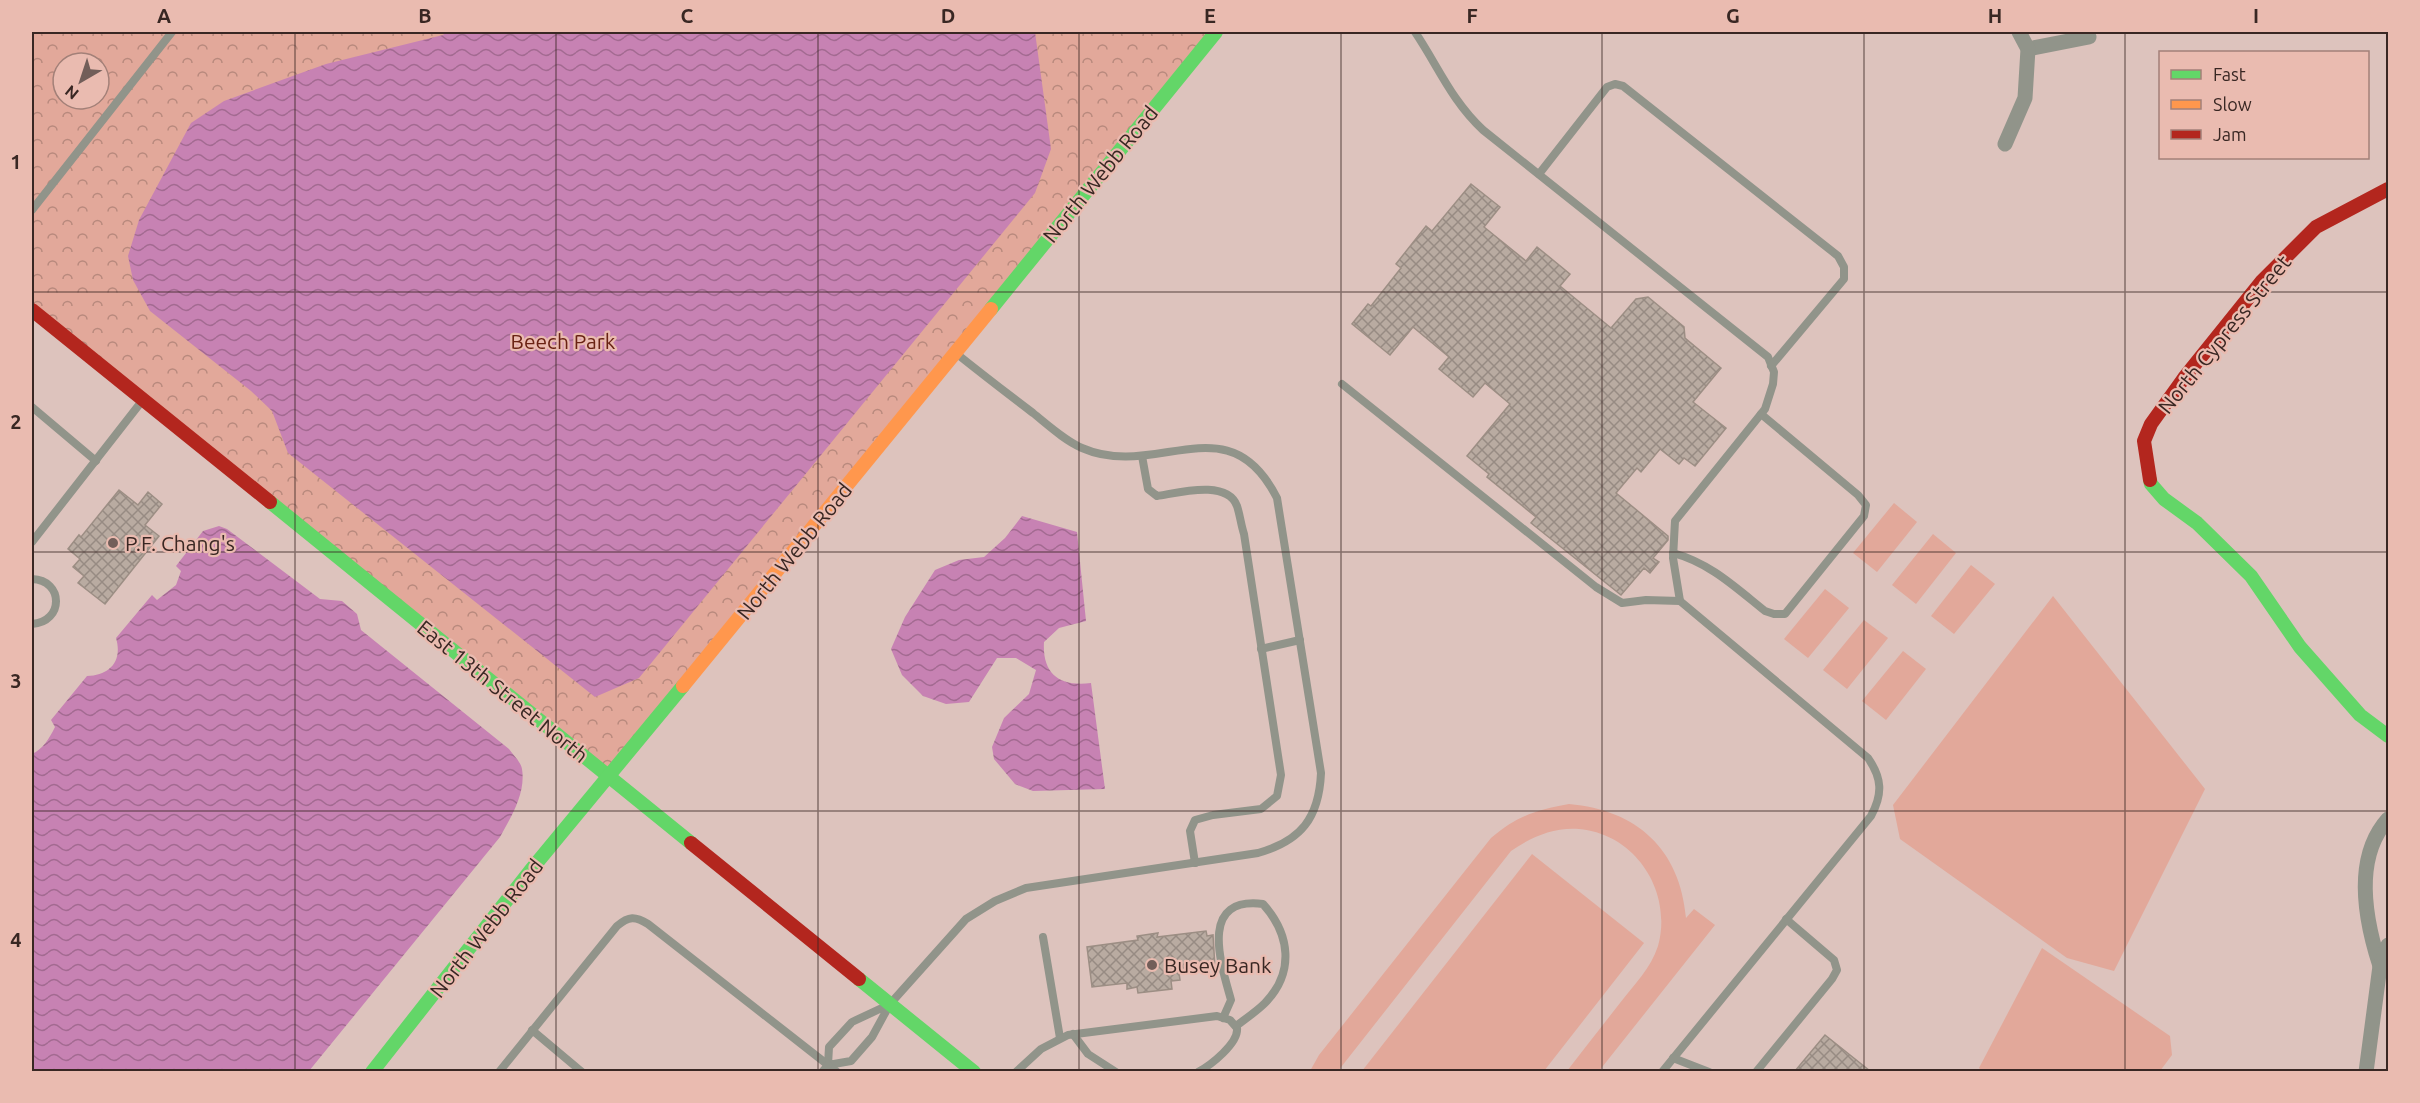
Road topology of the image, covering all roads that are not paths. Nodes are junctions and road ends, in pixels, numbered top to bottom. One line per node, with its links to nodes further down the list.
1 (172, 32): 10 (lane)
2 (1216, 32): 12 (main road, North Webb Road)
3 (1415, 32): 8 (lane)
4 (2019, 32): 6 (street)
5 (2089, 37): 6 (street)
6 (2028, 49): 7 (street)
7 (2005, 144)
8 (1539, 174): 13 (lane); 13 (lane)
9 (2388, 189): 27 (main road, North Cypress Street)
10 (32, 210)
11 (32, 310): 15 (main road, East 13th Street North)
12 (955, 353): 18 (lane); 28 (main road, North Webb Road)
13 (1771, 366): 17 (lane)
14 (1342, 384): 23 (lane)
15 (143, 400): 19 (lane); 28 (main road, East 13th Street North)
16 (32, 407): 19 (lane)
17 (1761, 414): 21 (lane); 21 (lane)
18 (1142, 456): 25 (lane); 26 (lane)
19 (96, 460): 20 (lane)
20 (32, 542)
21 (1673, 553): 23 (lane)
22 (32, 579): 24 (lane)
23 (1680, 601): 31 (lane)
24 (32, 624)
25 (1300, 640): 26 (lane); 30 (lane)
26 (1261, 648): 30 (lane)
27 (2388, 736)
28 (609, 776): 35 (main road, East 13th Street North); 44 (main road, North Webb Road)
29 (2388, 819): 34 (street)
30 (1195, 863): 35 (lane)
31 (1786, 920): 42 (lane); 55 (lane)
32 (1043, 937): 41 (lane)
33 (2388, 945): 34 (street)
34 (2380, 966): 36 (street)
35 (890, 1004): 43 (lane); 43 (lane); 49 (main road, East 13th Street North)
36 (2381, 1009): 56 (street)
37 (1223, 1018): 38 (lane); 38 (lane); 40 (lane)
38 (1236, 1026): 52 (lane)
39 (532, 1030): 43 (lane); 45 (lane); 46 (lane)
40 (1073, 1034): 41 (lane); 51 (lane)
41 (1060, 1038): 50 (lane)
42 (1673, 1058): 53 (lane); 54 (lane)
43 (828, 1065): 47 (lane); 48 (lane)
44 (372, 1071)
45 (499, 1071)
46 (582, 1071)
47 (822, 1071)
48 (837, 1071)
49 (974, 1071)
50 (1016, 1071)
51 (1116, 1071)
52 (1198, 1071)
53 (1662, 1071)
54 (1709, 1071)
55 (1756, 1071)
56 (2366, 1071)

